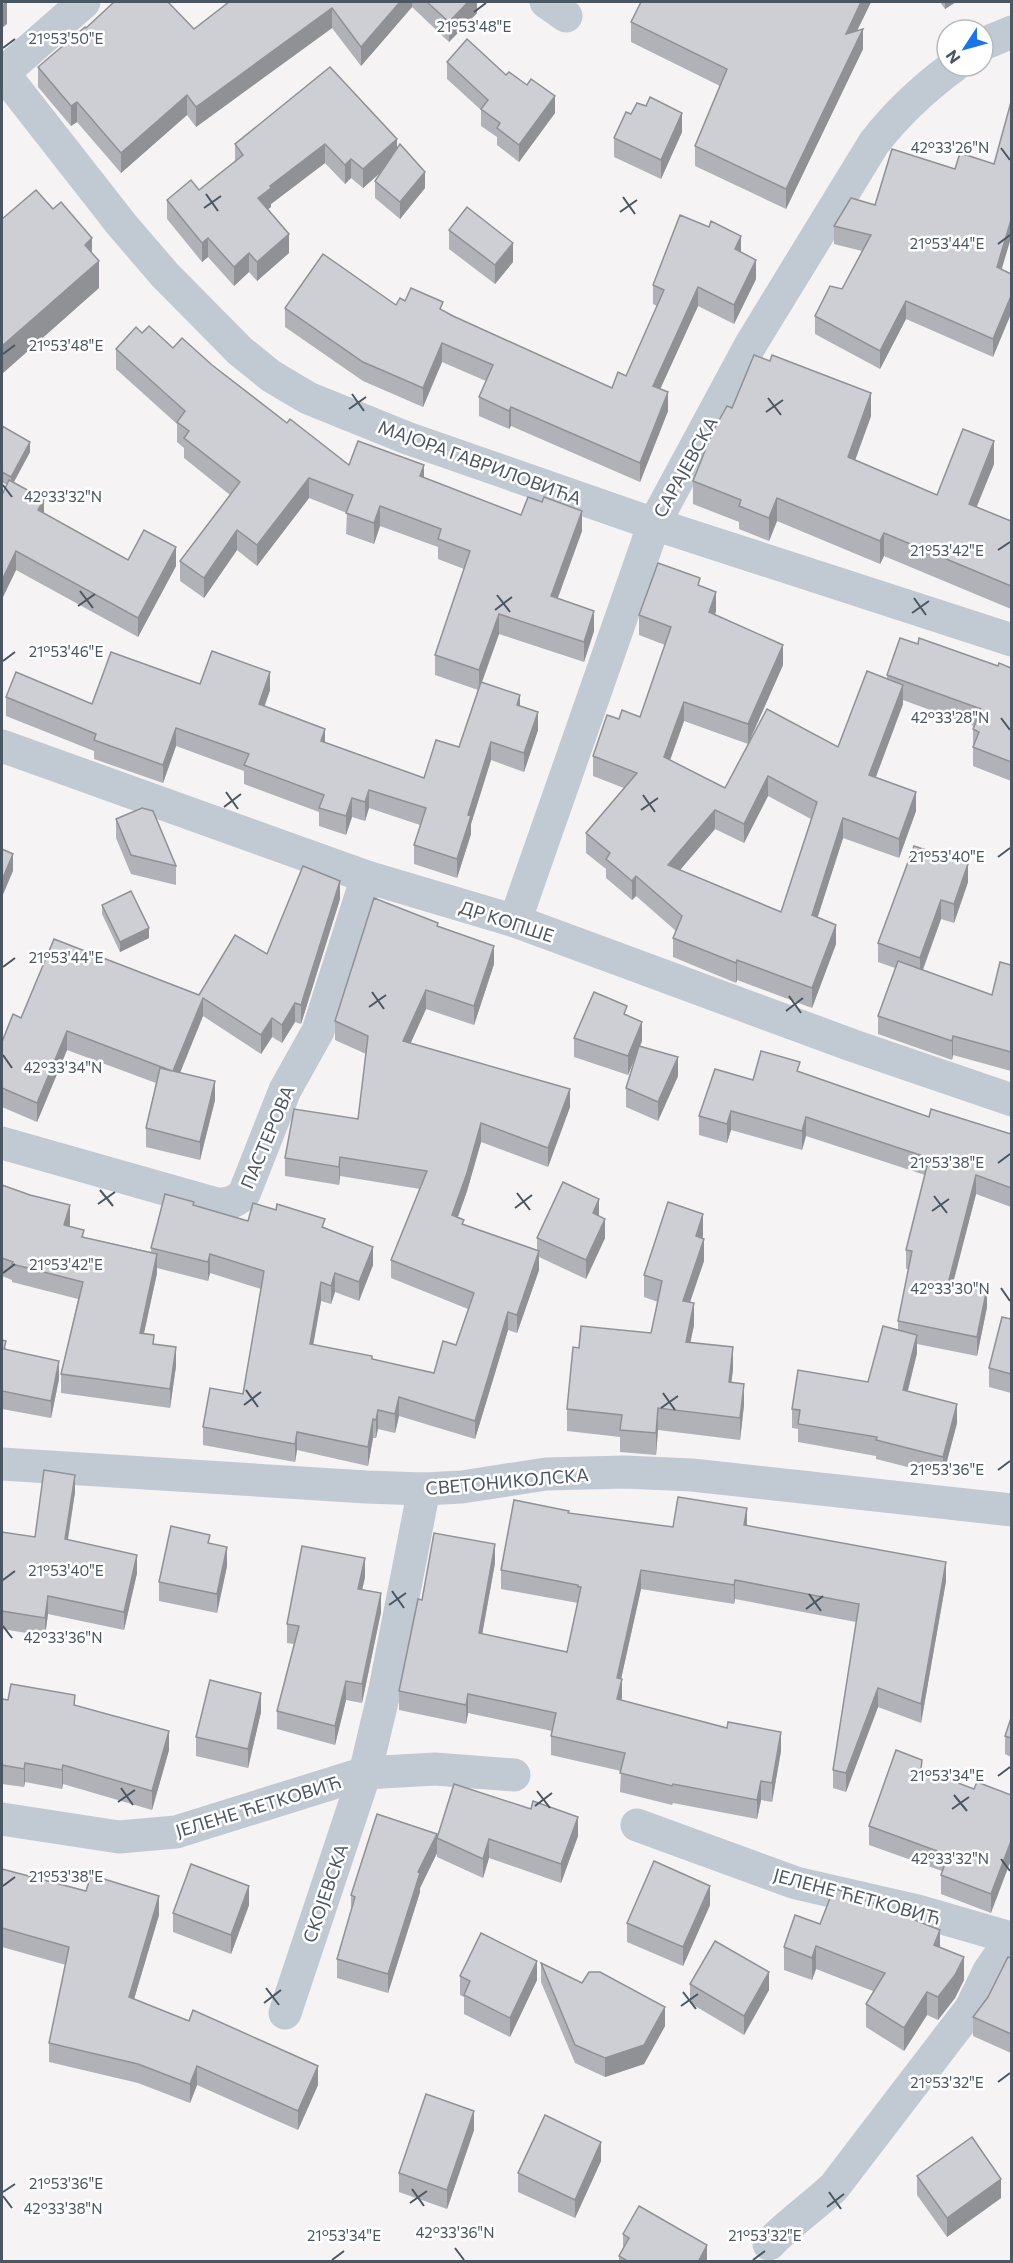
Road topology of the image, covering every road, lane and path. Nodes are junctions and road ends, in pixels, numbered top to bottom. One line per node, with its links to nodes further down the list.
1 (84, 2): 4 (street)
2 (1011, 32): 3 (street)
3 (995, 39)
4 (2, 73): 6 (street, МАЈОРА ГАВРИЛОВИЋА)
5 (938, 78): 6 (street, САРАЈЕВСКА)
6 (654, 524): 7 (street, МАЈОРА ГАВРИЛОВИЋА); 10 (street, САРАЈЕВСКА)
7 (1011, 640)
8 (2, 746): 9 (street, ДР КОПШЕ)
9 (367, 877): 10 (street, ДР КОПШЕ); 12 (street, ПАСТЕРОВА)
10 (515, 921): 11 (street, ДР КОПШЕ)
11 (1011, 1100)
12 (2, 1143)
13 (2, 1464): 14 (street, СВЕТОНИКОЛСКА)
14 (424, 1489): 15 (street, СВЕТОНИКОЛСКА); 16 (street, СКОЈЕВСКА)
15 (1011, 1510)
16 (365, 1773): 17 (street, ЈЕЛЕНЕ ЋЕТКОВИЋ); 18 (street, ЈЕЛЕНЕ ЋЕТКОВИЋ); 21 (street, СКОЈЕВСКА)
17 (514, 1775)
18 (2, 1819)
19 (637, 1825): 20 (street, ЈЕЛЕНЕ ЋЕТКОВИЋ)
20 (1011, 1938): 22 (street)
21 (285, 2013)
22 (769, 2244)

